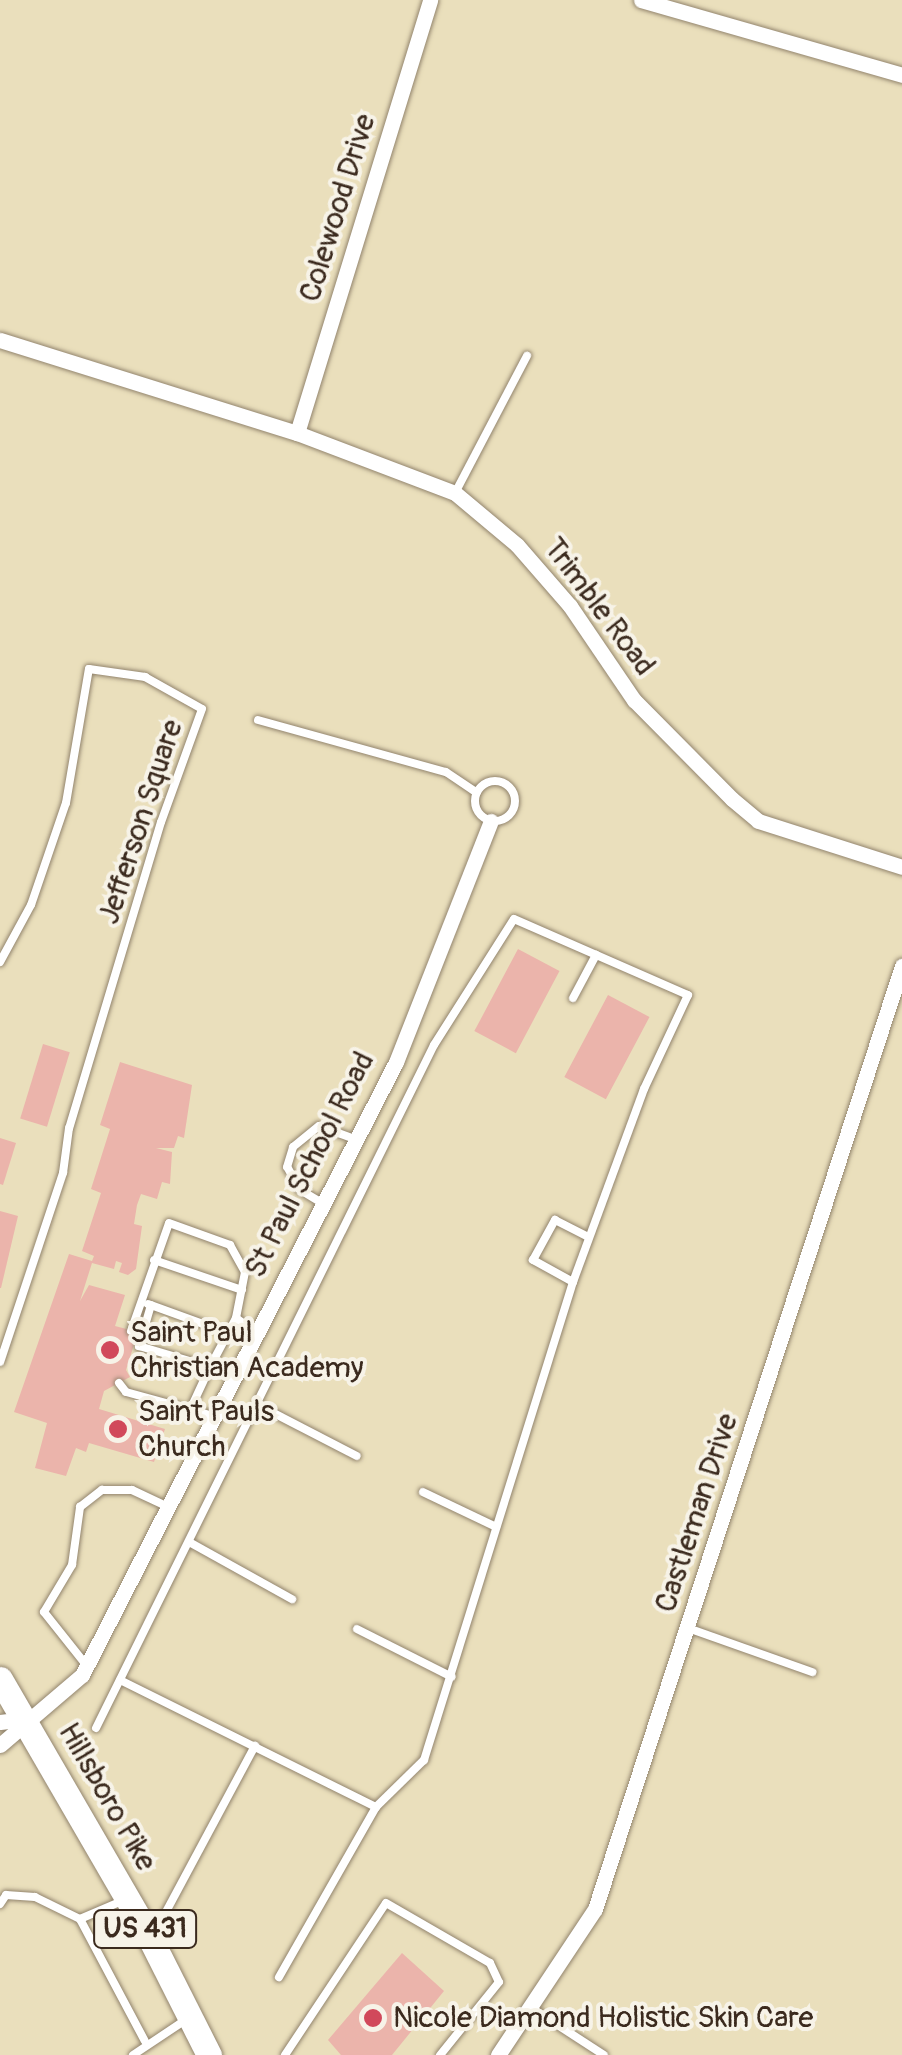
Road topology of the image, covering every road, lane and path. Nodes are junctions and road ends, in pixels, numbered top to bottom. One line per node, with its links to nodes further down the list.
1 (430, 0): 6 (street, Colewood Drive)
2 (641, 0): 3 (street)
3 (902, 75)
4 (0, 340): 6 (street, Trimble Road)
5 (528, 356): 7 (lane)
6 (297, 433): 7 (street, Trimble Road)
7 (455, 493): 11 (street, Trimble Road)
8 (258, 720): 9 (lane)
9 (477, 793): 10 (lane); 10 (lane)
10 (490, 821): 16 (street, St Paul School Road)
11 (902, 867)
12 (596, 955): 15 (lane); 18 (lane); 32 (lane)
13 (0, 962): 28 (lane, Jefferson Square)
14 (902, 966): 41 (street, Castleman Drive)
15 (573, 998)
16 (356, 1139): 17 (street, St Paul School Road); 17 (lane)
17 (322, 1203): 26 (street, St Paul School Road)
18 (590, 1237): 20 (lane); 20 (lane)
19 (154, 1260): 21 (lane); 21 (lane); 22 (lane)
20 (573, 1282): 38 (lane)
21 (242, 1290): 24 (lane)
22 (140, 1302): 23 (lane); 25 (lane)
23 (151, 1306): 27 (lane); 29 (lane)
24 (236, 1318): 26 (lane); 27 (lane)
25 (131, 1330)
26 (255, 1332): 30 (street, St Paul School Road)
27 (228, 1334): 29 (lane)
28 (0, 1362)
29 (210, 1367): 30 (lane); 33 (lane)
30 (232, 1377): 34 (street, St Paul School Road)
31 (119, 1383): 33 (lane)
32 (258, 1406): 35 (lane); 39 (lane)
33 (190, 1410): 34 (lane)
34 (212, 1416): 37 (street, St Paul School Road)
35 (357, 1456)
36 (423, 1492): 38 (lane)
37 (167, 1506): 43 (street, St Paul School Road); 43 (lane)
38 (496, 1527): 45 (lane)
39 (189, 1542): 40 (lane); 47 (lane)
40 (292, 1599)
41 (688, 1628): 44 (lane); 58 (street, Castleman Drive)
42 (357, 1629): 45 (lane)
43 (87, 1666): 48 (street, St Paul School Road)
44 (812, 1672)
45 (452, 1677): 52 (lane)
46 (0, 1679): 48 (main road, Hillsboro Pike / US 431)
47 (120, 1680): 49 (lane); 51 (lane)
48 (12, 1720): 50 (street, St Paul School Road); 53 (main road, Hillsboro Pike / US 431)
49 (96, 1728)
50 (0, 1745)
51 (254, 1746): 52 (lane); 56 (lane)
52 (376, 1807): 57 (lane)
53 (128, 1898): 55 (lane); 56 (main road, Hillsboro Pike / US 431)
54 (0, 1904): 55 (lane)
55 (80, 1919): 60 (lane)
56 (151, 1940): 59 (main road, Hillsboro Pike / US 431)
57 (280, 1977)
58 (530, 2007): 65 (street, Castleman Drive); 66 (lane)
59 (189, 2018): 60 (lane); 62 (main road, Hillsboro Pike / US 431)
60 (146, 2041): 61 (lane)
61 (133, 2055)
62 (209, 2055)
63 (286, 2055): 64 (lane)
64 (440, 2055)
65 (498, 2055)
66 (604, 2055)

